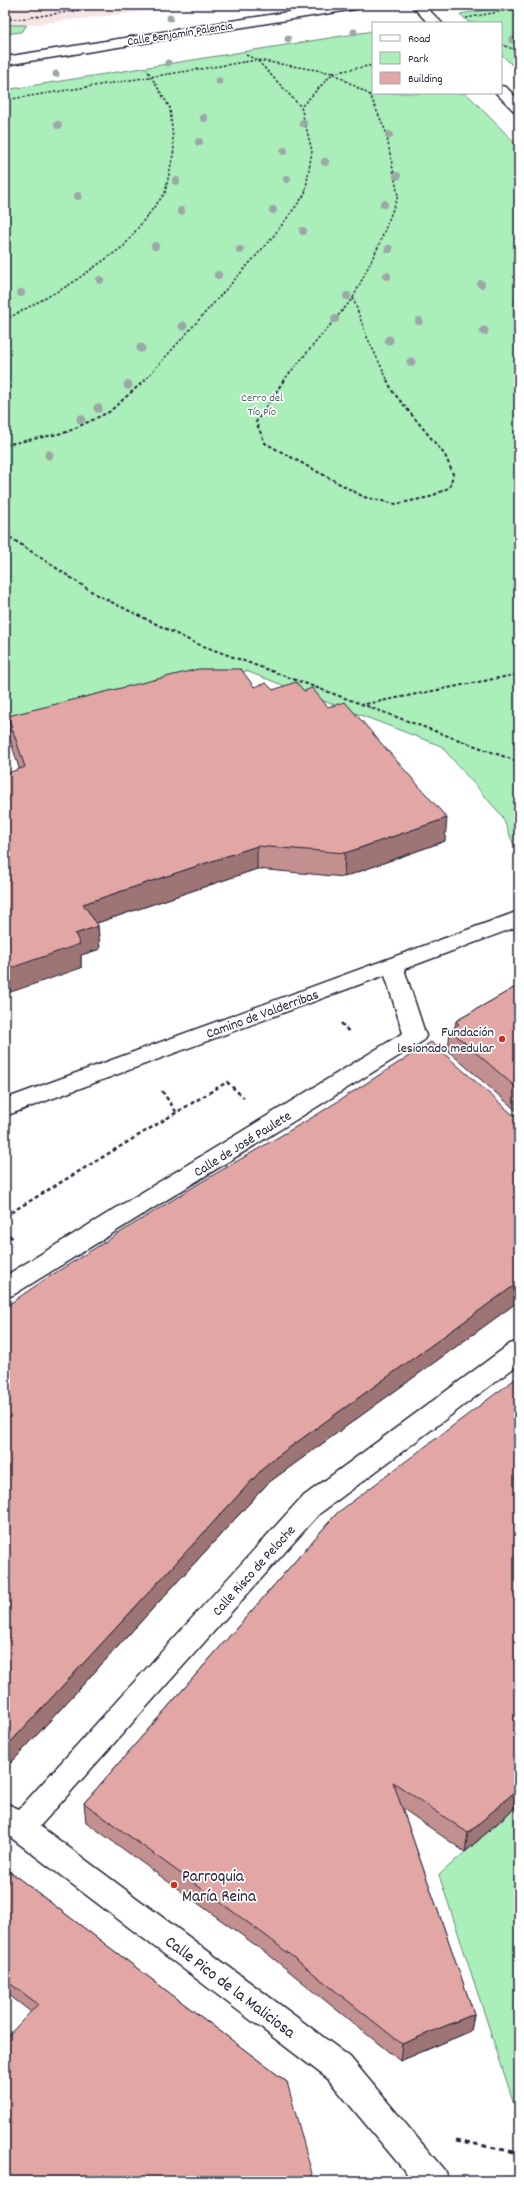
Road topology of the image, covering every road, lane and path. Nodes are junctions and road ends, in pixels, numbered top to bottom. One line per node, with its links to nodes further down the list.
1 (10, 5): 7 (path)
2 (87, 5): 7 (path)
3 (356, 5): 13 (street, Calle Benjamín Palencia)
4 (417, 5): 8 (street)
5 (519, 8): 6 (path)
6 (464, 18)
7 (6, 19)
8 (434, 22)
9 (502, 44): 10 (path)
10 (519, 52)
11 (241, 53): 12 (path)
12 (257, 60): 16 (path); 17 (path); 20 (path)
13 (5, 61)
14 (372, 66): 16 (path)
15 (146, 68): 17 (path)
16 (333, 73): 20 (path); 22 (path)
17 (150, 76): 19 (path); 23 (path)
18 (502, 91): 21 (street)
19 (5, 100)
20 (301, 107): 24 (path)
21 (519, 108)
22 (353, 298): 22 (path)
23 (5, 320)
24 (5, 445)
25 (5, 534): 27 (path)
26 (519, 674): 27 (path)
27 (365, 705): 28 (path)
28 (519, 762)
29 (519, 918): 30 (street, Camino de Valderribas)
30 (392, 965): 32 (street); 37 (street, Camino de Valderribas)
31 (341, 1023): 33 (path)
32 (415, 1036): 34 (street); 40 (street, Calle de José Paulete)
33 (355, 1038)
34 (432, 1051)
35 (162, 1091): 38 (path)
36 (249, 1103): 38 (path)
37 (5, 1108)
38 (177, 1113): 39 (path)
39 (5, 1216)
40 (5, 1288)
41 (519, 1351): 42 (street, Calle Risco de Peloche)
42 (13, 1822): 43 (street, Calle Pico de la Maliciosa)
43 (433, 2181)

